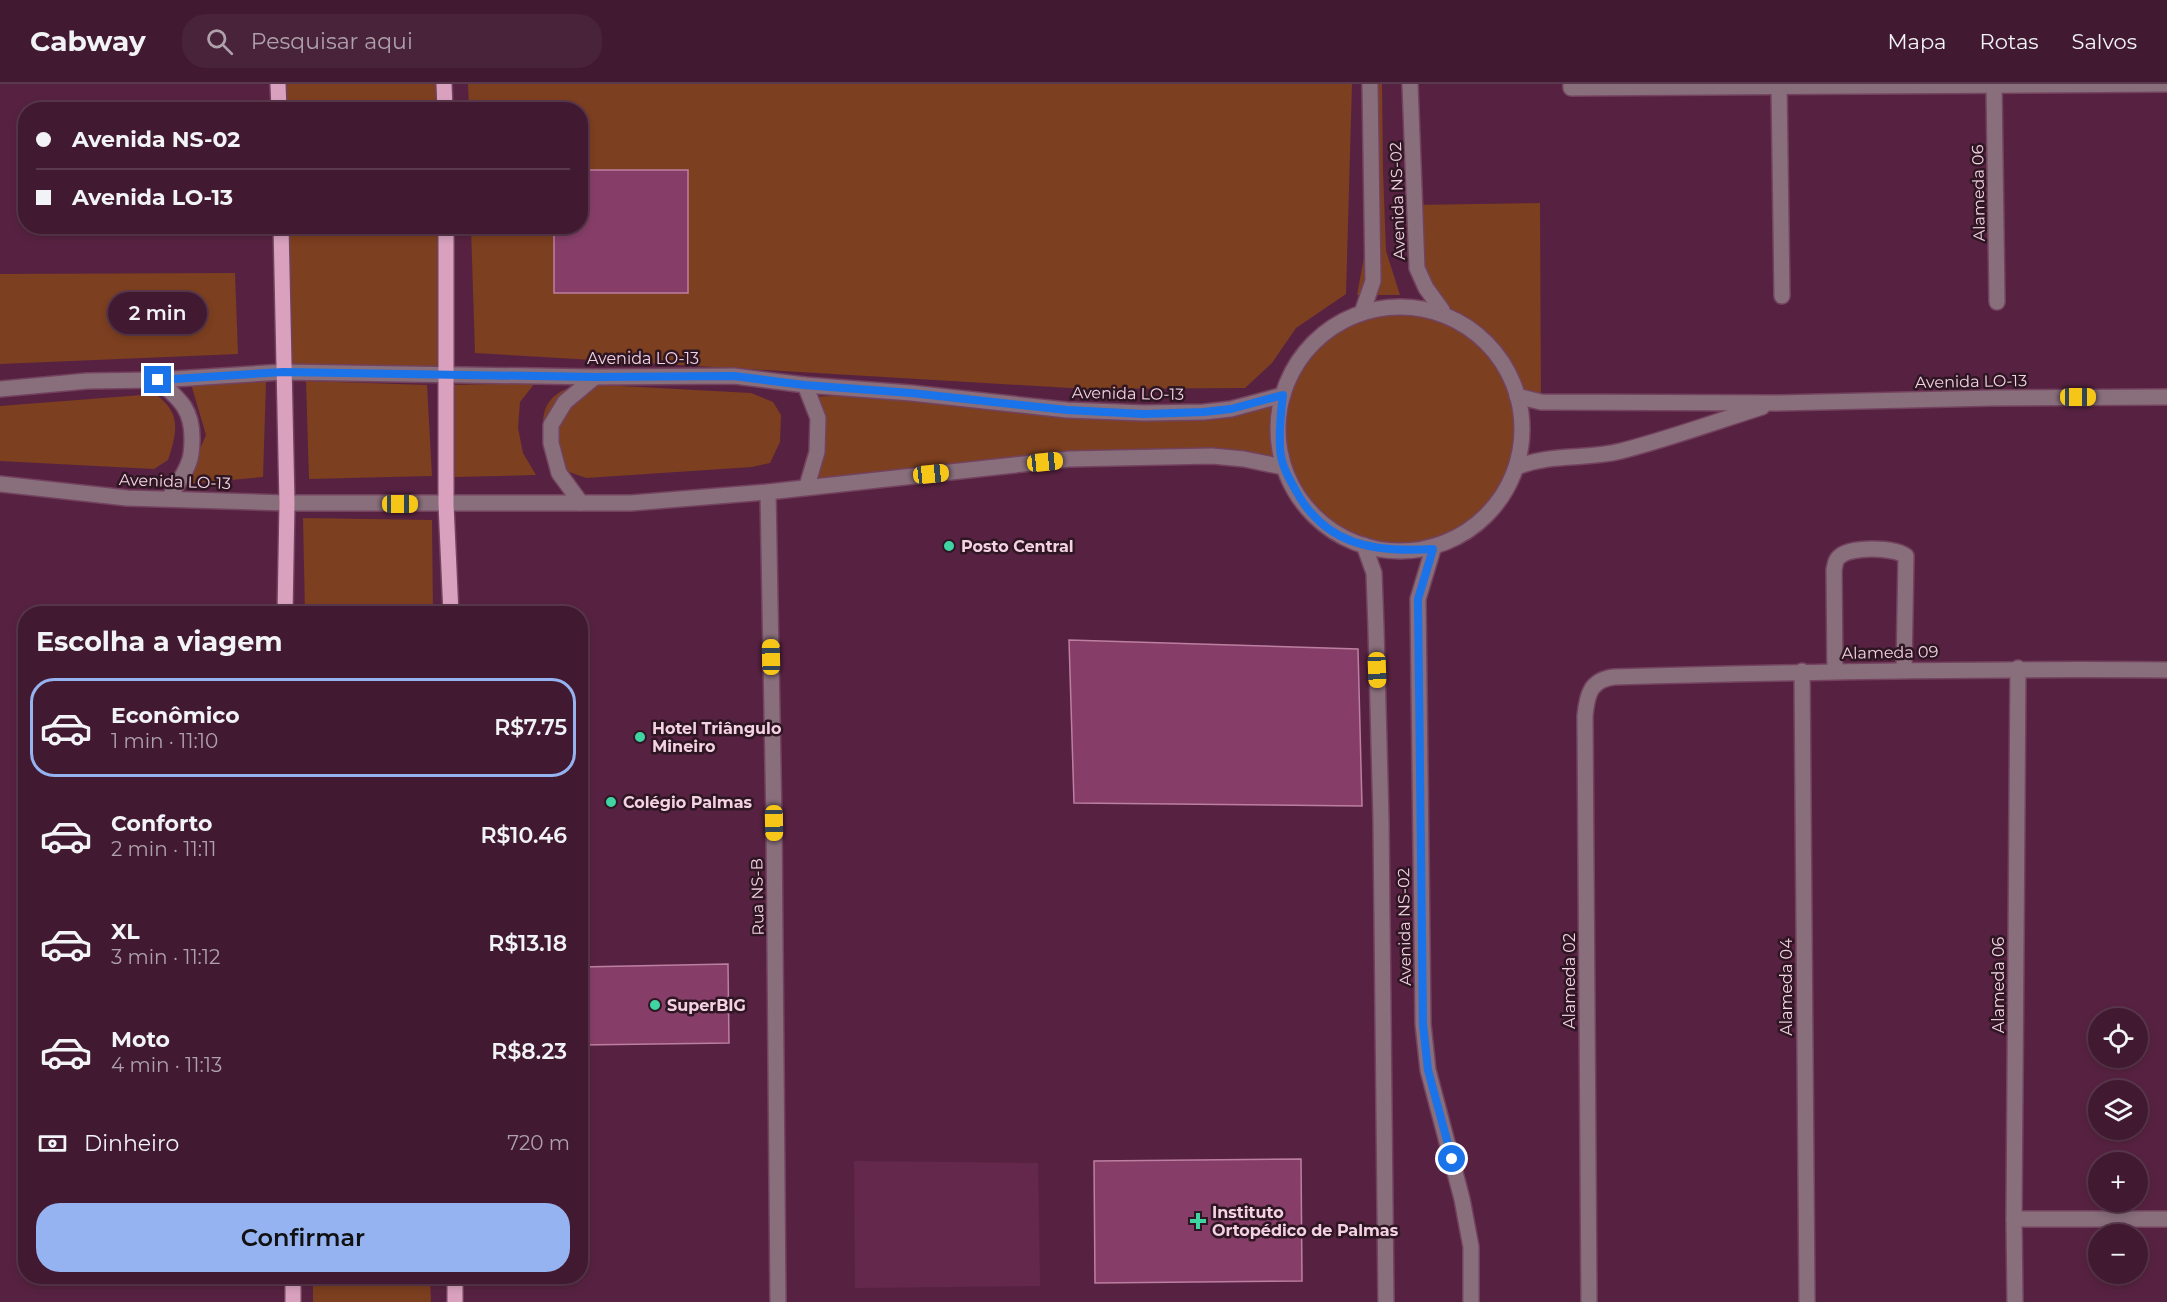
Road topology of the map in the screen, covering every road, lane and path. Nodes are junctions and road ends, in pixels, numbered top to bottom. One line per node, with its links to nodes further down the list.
1 (278, 84): 9 (main road)
2 (444, 84): 10 (main road)
3 (1370, 84): 15 (street, Avenida NS-02)
4 (1410, 84): 16 (street, Avenida NS-02)
5 (2167, 84): 7 (street)
6 (1779, 85): 7 (street); 8 (street); 13 (street)
7 (1994, 85): 14 (street, Alameda 06)
8 (1571, 86)
9 (279, 102)
10 (445, 102)
11 (281, 234): 17 (main road)
12 (446, 234): 18 (main road)
13 (1782, 296)
14 (1997, 302)
15 (1363, 310): 16 (street); 23 (street)
16 (1442, 310): 24 (street)
17 (283, 372): 18 (street, Avenida LO-13); 20 (street, Avenida LO-13); 33 (main road)
18 (446, 374): 19 (street, Avenida LO-13); 35 (main road)
19 (595, 377): 21 (street, Avenida LO-13); 34 (street)
20 (158, 380): 22 (street, Avenida LO-13); 32 (street)
21 (804, 385): 23 (street, Avenida LO-13); 30 (street)
22 (0, 389)
23 (1283, 395): 27 (street)
24 (1517, 396): 26 (street, Avenida LO-13); 28 (street)
25 (2167, 397): 26 (street, Avenida LO-13)
26 (1776, 403): 28 (street, Avenida LO-13)
27 (1283, 467): 30 (street, Avenida LO-13); 36 (street)
28 (1517, 467): 37 (street)
29 (0, 484): 32 (street, Avenida LO-13)
30 (807, 486): 31 (street, Avenida LO-13)
31 (768, 492): 34 (street, Avenida LO-13); 52 (street, Rua NS-B)
32 (169, 499): 33 (street, Avenida LO-13)
33 (287, 503): 35 (street, Avenida LO-13); 38 (main road)
34 (581, 503): 35 (street, Avenida LO-13)
35 (446, 504): 39 (main road)
36 (1364, 545): 37 (street); 53 (street, Avenida NS-02)
37 (1433, 549): 54 (street, Avenida NS-02)
38 (285, 606)
39 (451, 606)
40 (2018, 668): 41 (street, Alameda 09); 42 (street, Alameda 09); 46 (street, Alameda 06)
41 (1904, 670): 44 (street, Alameda 09); 44 (street)
42 (2167, 670)
43 (1802, 671): 44 (street, Alameda 09); 45 (street, Alameda 09); 56 (street, Alameda 04)
44 (1834, 671)
45 (1614, 677): 55 (street, Alameda 02)
46 (2014, 1219): 47 (street); 57 (street, Alameda 06)
47 (2167, 1219)
48 (293, 1284): 50 (main road)
49 (455, 1284): 51 (main road)
50 (294, 1302)
51 (455, 1302)
52 (778, 1302)
53 (1386, 1302)
54 (1471, 1302)
55 (1589, 1302)
56 (1807, 1302)
57 (2015, 1302)

